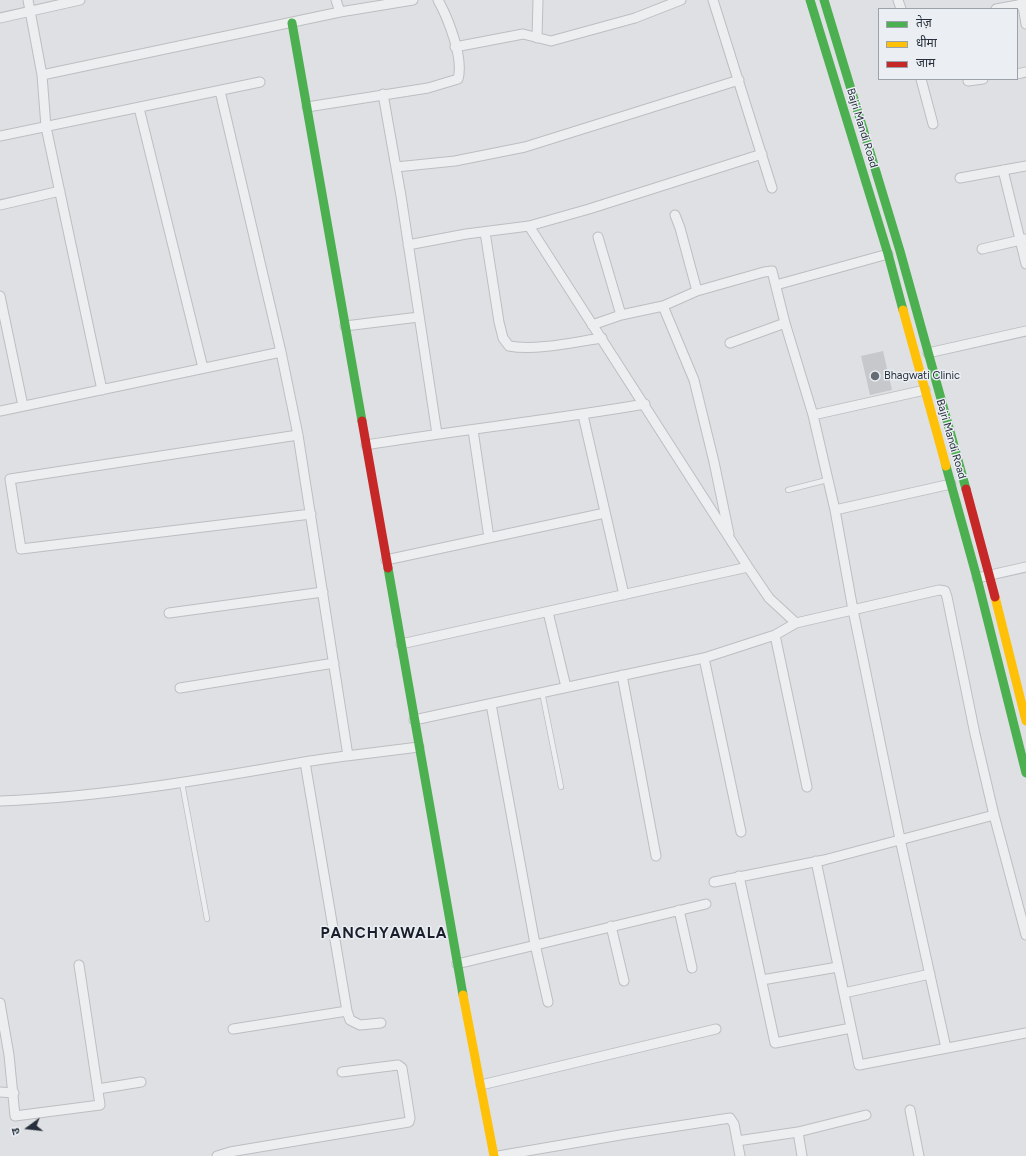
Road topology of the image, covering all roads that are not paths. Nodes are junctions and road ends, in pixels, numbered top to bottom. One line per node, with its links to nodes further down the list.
1 (28, 0): 13 (street)
2 (80, 0): 13 (street)
3 (336, 0): 14 (street)
4 (413, 0): 14 (street)
5 (438, 0): 19 (street)
6 (538, 0): 18 (street)
7 (680, 0): 18 (street)
8 (713, 0): 21 (street)
9 (810, 0): 48 (street, Bajri Mandi Road)
10 (824, 0): 63 (street)
11 (1022, 2): 12 (street); 17 (street)
12 (1000, 8)
13 (30, 12): 15 (street); 20 (street)
14 (340, 12): 16 (street)
15 (0, 18)
16 (292, 23): 20 (street); 28 (street)
17 (1026, 24)
18 (537, 38): 19 (street)
19 (455, 47): 27 (street)
20 (42, 76): 31 (street)
21 (738, 80): 33 (street); 35 (street)
22 (921, 80): 30 (street)
23 (975, 80): 24 (street)
24 (968, 81)
25 (260, 82): 26 (street)
26 (220, 91): 29 (street); 62 (street)
27 (383, 94): 28 (street); 35 (street)
28 (306, 107): 58 (street)
29 (139, 108): 31 (street); 64 (street)
30 (933, 124)
31 (46, 127): 32 (street); 39 (street)
32 (0, 136)
33 (762, 154): 38 (street); 42 (street)
34 (1026, 166): 36 (street)
35 (396, 167): 46 (street)
36 (1003, 170): 37 (street); 45 (street)
37 (960, 178)
38 (772, 188)
39 (60, 192): 40 (street); 65 (street)
40 (0, 206)
41 (674, 216): 51 (street)
42 (529, 226): 43 (street); 57 (street)
43 (484, 232): 46 (street); 60 (street)
44 (598, 237): 54 (street)
45 (1023, 240): 47 (street); 49 (street)
46 (408, 246): 55 (street)
47 (982, 249)
48 (888, 254): 50 (street); 66 (street, Bajri Mandi Road)
49 (1026, 264)
50 (776, 285): 51 (street); 56 (street)
51 (697, 290): 53 (street)
52 (0, 296): 68 (street)
53 (663, 306): 54 (street); 83 (street)
54 (621, 315): 57 (street)
55 (419, 317): 58 (street); 73 (street)
56 (785, 323): 61 (street); 71 (street)
57 (592, 325): 60 (street)
58 (345, 326): 75 (street)
59 (1026, 331): 63 (street)
60 (602, 338): 67 (street)
61 (730, 343)
62 (281, 352): 64 (street); 74 (street)
63 (928, 353): 87 (street)
64 (203, 368): 65 (street)
65 (102, 390): 68 (street)
66 (925, 390): 71 (street); 77 (street, Bajri Mandi Road)
67 (645, 404): 70 (street); 83 (street)
68 (23, 406): 69 (street)
69 (0, 411)
70 (583, 415): 72 (street); 80 (street)
71 (813, 415): 76 (street)
72 (473, 430): 73 (street); 82 (street)
73 (437, 434): 75 (street)
74 (298, 435): 81 (street); 81 (street)
75 (366, 445): 84 (street)
76 (827, 480): 78 (lane); 79 (street)
77 (951, 484): 79 (street); 88 (street, Bajri Mandi Road)
78 (788, 490)
79 (836, 510): 91 (street)
80 (605, 512): 82 (street); 90 (street)
81 (311, 514): 89 (street)
82 (488, 538): 84 (street)
83 (730, 540): 85 (street)
84 (386, 560): 96 (street)
85 (748, 567): 90 (street); 94 (street)
86 (1026, 567): 87 (street)
87 (990, 575): 88 (street); 105 (street)
88 (977, 578): 109 (street, Bajri Mandi Road)
89 (323, 592): 93 (street); 98 (street)
90 (624, 595): 92 (street)
91 (853, 610): 94 (street); 114 (street); 116 (street)
92 (548, 612): 96 (street); 100 (street)
93 (169, 613)
94 (796, 623): 95 (street)
95 (775, 635): 97 (street); 112 (street)
96 (401, 644): 104 (street)
97 (704, 658): 99 (street); 115 (street)
98 (334, 663): 101 (street); 107 (street)
99 (622, 675): 100 (street); 117 (street)
100 (566, 687): 102 (street)
101 (180, 688)
102 (542, 692): 103 (street); 111 (lane)
103 (491, 704): 104 (street); 126 (street)
104 (414, 720): 106 (street)
105 (1026, 721)
106 (419, 747): 107 (street); 127 (street)
107 (348, 756): 108 (street)
108 (305, 762): 110 (street); 137 (street)
109 (1026, 773)
110 (182, 783): 113 (street); 123 (lane)
111 (561, 787)
112 (807, 787)
113 (0, 801)
114 (994, 816): 116 (street); 125 (street)
115 (741, 832)
116 (900, 839): 118 (street); 131 (street)
117 (656, 856)
118 (816, 861): 119 (street); 129 (street)
119 (739, 876): 120 (street); 132 (street)
120 (714, 882)
121 (706, 904): 122 (street)
122 (679, 910): 124 (street); 130 (street)
123 (207, 919)
124 (611, 926): 126 (street); 133 (street)
125 (1026, 935)
126 (535, 944): 127 (street); 135 (street)
127 (457, 964): 146 (street)
128 (79, 965): 147 (street)
129 (838, 967): 132 (street); 134 (street)
130 (692, 968)
131 (930, 974): 134 (street); 143 (street)
132 (762, 980): 139 (street)
133 (624, 981)
134 (844, 993): 139 (street)
135 (548, 1002)
136 (0, 1003): 149 (street)
137 (347, 1011): 138 (street); 140 (street)
138 (381, 1023)
139 (851, 1028): 143 (street)
140 (233, 1029)
141 (716, 1029): 146 (street)
142 (1026, 1033): 143 (street)
143 (946, 1048)
144 (342, 1072): 154 (street)
145 (141, 1082): 147 (street)
146 (481, 1085): 155 (street)
147 (98, 1089): 149 (street)
148 (0, 1092): 149 (street)
149 (14, 1093)
150 (910, 1110): 159 (street)
151 (866, 1115): 152 (street)
152 (798, 1132): 153 (street); 158 (street)
153 (737, 1141): 156 (street); 157 (street)
154 (217, 1156)
155 (494, 1156)
156 (498, 1156)
157 (740, 1156)
158 (802, 1156)
159 (919, 1156)

